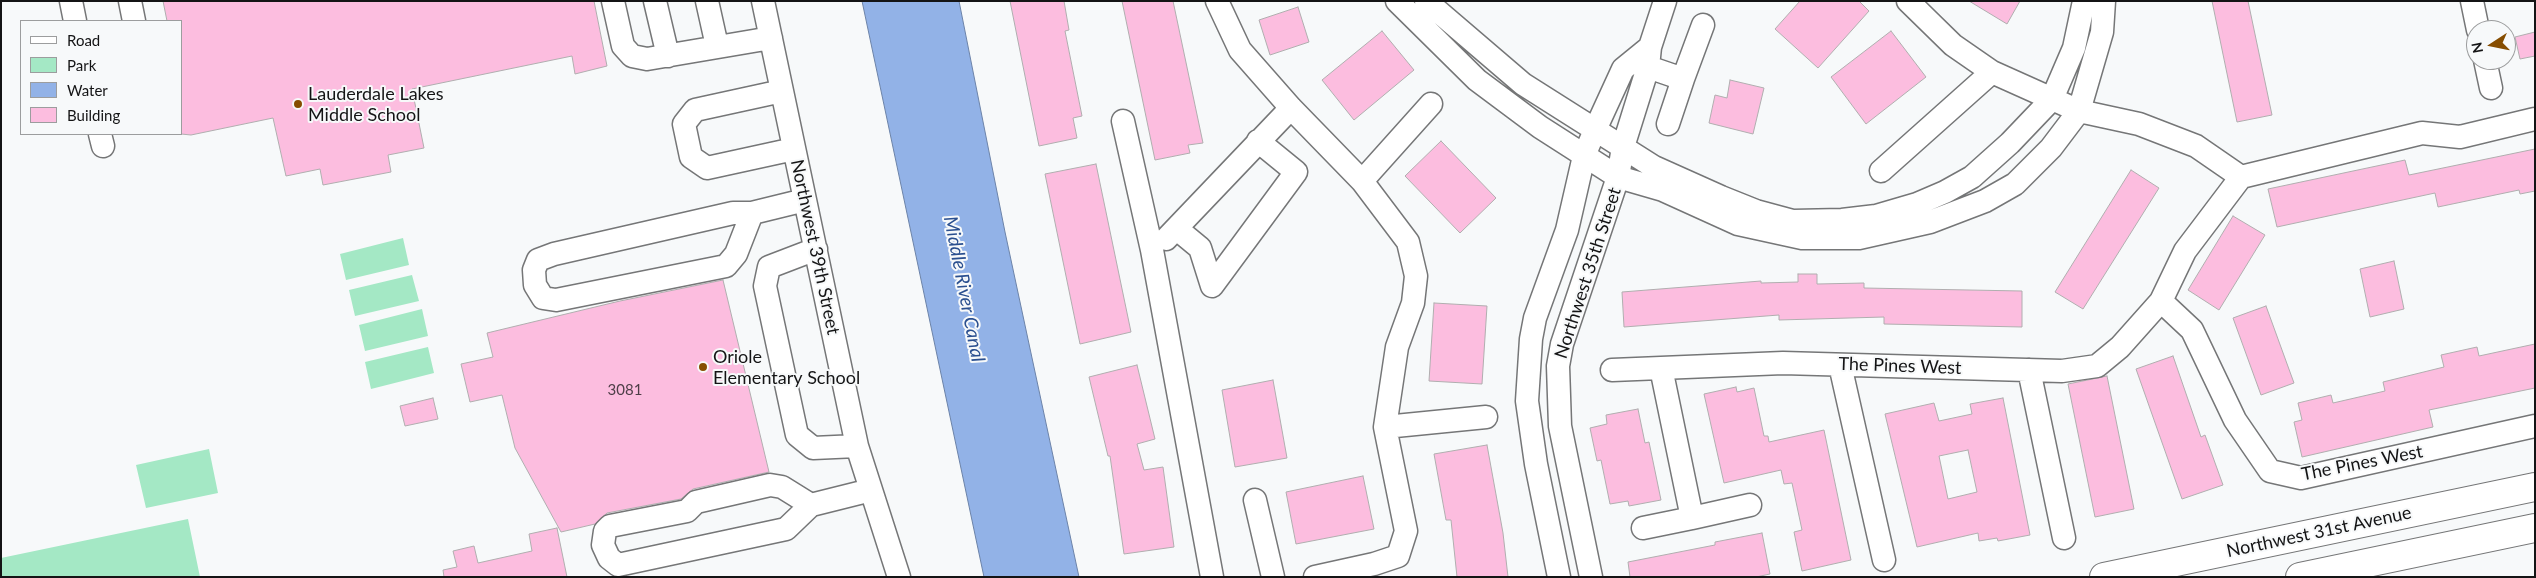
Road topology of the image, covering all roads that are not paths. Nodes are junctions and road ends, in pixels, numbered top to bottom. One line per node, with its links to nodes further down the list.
1 (71, 1): 15 (street)
2 (130, 1): 16 (street)
3 (613, 1): 21 (street)
4 (656, 1): 21 (street)
5 (707, 1): 20 (street)
6 (762, 1): 19 (street, Northwest 39th Street)
7 (1217, 1): 30 (street)
8 (1397, 1): 39 (street)
9 (1426, 1): 35 (street)
10 (1666, 1): 22 (street, Northwest 35th Street)
11 (1908, 1): 24 (street)
12 (2084, 1): 28 (street)
13 (2104, 1): 31 (street)
14 (2472, 1): 17 (street)
15 (75, 20)
16 (134, 20)
17 (2476, 20)
18 (1703, 25): 25 (street)
19 (771, 38): 20 (street); 27 (street, Northwest 39th Street)
20 (717, 46): 21 (street)
21 (668, 56)
22 (1649, 57): 25 (street); 35 (street); 37 (street, Northwest 35th Street)
23 (2487, 70): 26 (street)
24 (1992, 72): 28 (street); 40 (street)
25 (1683, 79): 34 (street)
26 (2491, 88)
27 (782, 90): 38 (street, Northwest 39th Street); 38 (street)
28 (2052, 99): 31 (street); 37 (street)
29 (1431, 104): 43 (street)
30 (1291, 108): 36 (street); 43 (street)
31 (2079, 111): 41 (street); 42 (street)
32 (2535, 119): 42 (street)
33 (1123, 120): 50 (street)
34 (1668, 124)
35 (1595, 130): 37 (street); 39 (street)
36 (1258, 141): 45 (street); 48 (street)
37 (1623, 147): 41 (street, Northwest 35th Street)
38 (794, 148): 44 (street, Northwest 39th Street)
39 (1584, 156): 41 (street); 74 (street)
40 (1881, 172)
41 (1618, 177): 75 (street, Northwest 35th Street)
42 (2242, 177): 51 (street, The Pines West)
43 (1362, 181): 58 (street)
44 (805, 200): 46 (street); 49 (street, Northwest 39th Street)
45 (1200, 205): 47 (street); 48 (street)
46 (752, 213): 46 (street)
47 (1177, 229): 48 (street); 50 (street)
48 (1200, 248)
49 (816, 249): 59 (street, Northwest 39th Street); 59 (street)
50 (1152, 250): 72 (street)
51 (2161, 301): 55 (street, The Pines West); 57 (street, The Pines West)
52 (1840, 365): 53 (street, The Pines West); 55 (street, The Pines West); 69 (street)
53 (1661, 368): 54 (street, The Pines West); 65 (street)
54 (1612, 370)
55 (2030, 370): 68 (street)
56 (1486, 418): 58 (street)
57 (2535, 426)
58 (1385, 427): 70 (street)
59 (857, 446): 61 (street, Northwest 39th Street)
60 (2535, 487): 76 (main road, Northwest 31st Avenue)
61 (871, 490): 63 (street); 71 (street, Northwest 39th Street)
62 (1255, 500): 73 (street)
63 (811, 505): 63 (street)
64 (1750, 505): 65 (street)
65 (1692, 518): 66 (street)
66 (1644, 528)
67 (2535, 528): 77 (main road)
68 (2064, 538)
69 (1884, 560)
70 (1318, 576)
71 (899, 577)
72 (1212, 577)
73 (1272, 577)
74 (1559, 577)
75 (1591, 577)
76 (2104, 577)
77 (2300, 577)

